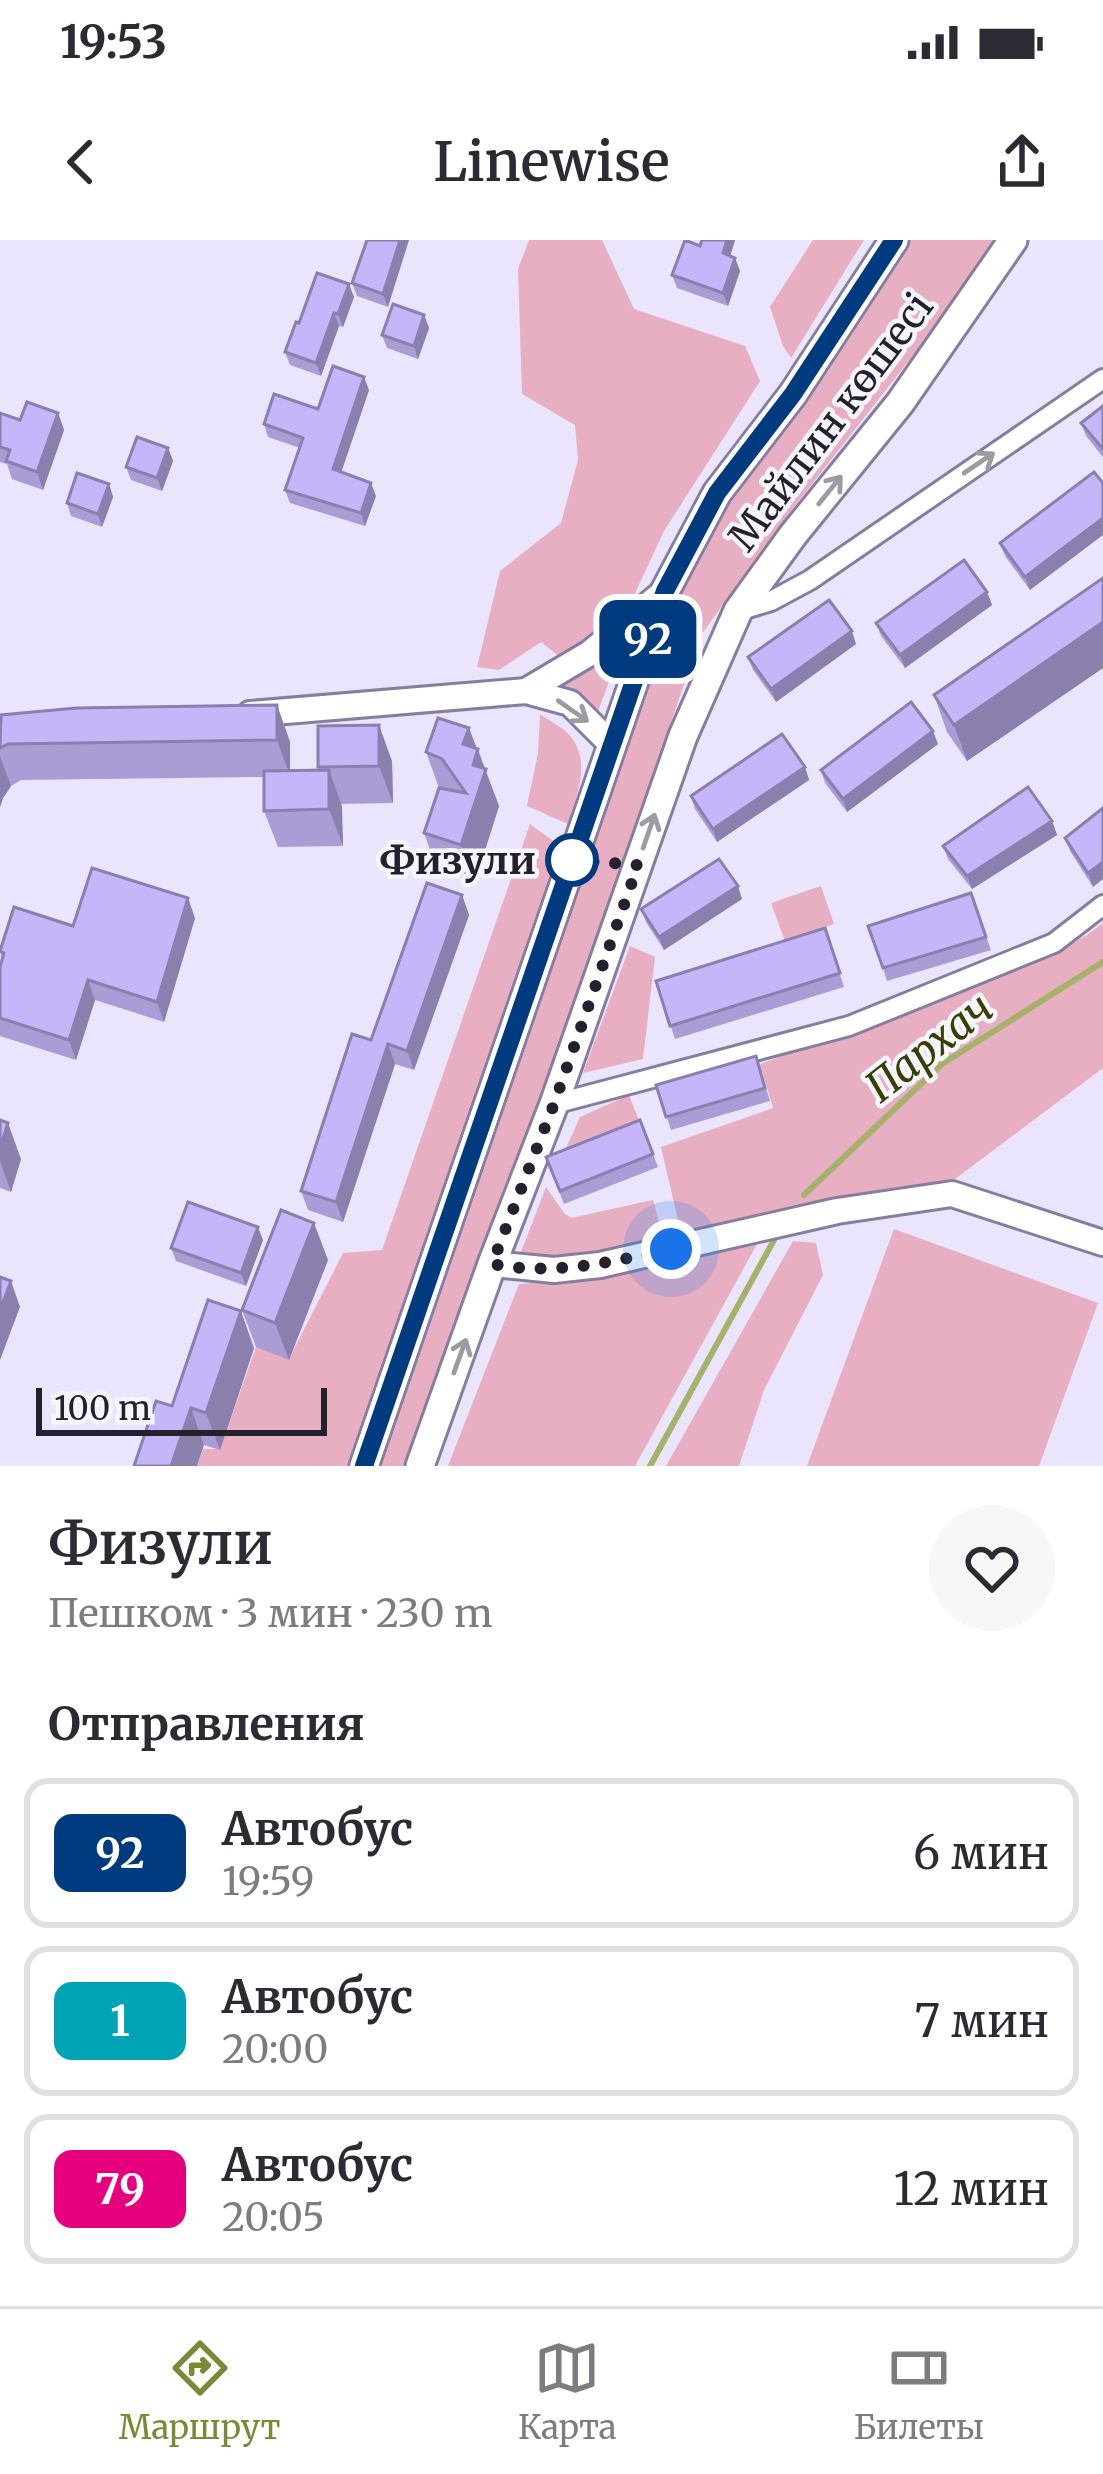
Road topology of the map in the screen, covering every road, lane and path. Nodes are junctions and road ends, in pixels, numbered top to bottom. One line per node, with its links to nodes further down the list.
1 (894, 240): 4 (main road, Майлин көшесі)
2 (1013, 240): 5 (main road, Майлин көшесі, one-way to 2)
3 (1103, 379): 5 (street, one-way to 3)
4 (665, 591): 6 (street); 8 (main road, Майлин көшесі)
5 (738, 611): 10 (main road, Майлин көшесі, one-way to 5)
6 (526, 691): 7 (street); 8 (street, one-way to 8)
7 (221, 717)
8 (612, 745): 13 (main road, Майлин көшесі)
9 (1103, 905): 10 (street)
10 (554, 1104): 12 (main road, Майлин көшесі)
11 (1103, 1243): 12 (street)
12 (492, 1264): 14 (main road, Майлин көшесі, one-way to 12)
13 (364, 1466)
14 (420, 1466)

